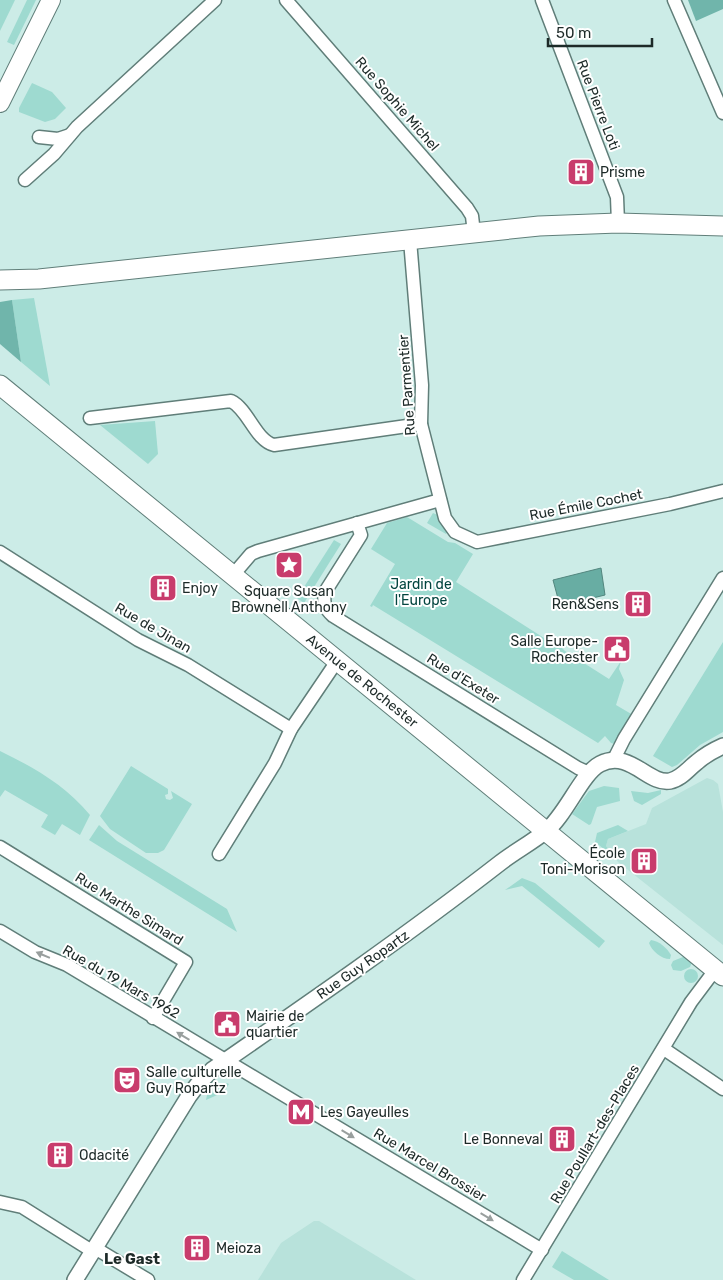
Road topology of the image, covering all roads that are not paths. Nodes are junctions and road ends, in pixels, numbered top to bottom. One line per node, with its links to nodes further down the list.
1 (51, 0): 6 (main road)
2 (215, 0): 8 (street)
3 (286, 0): 13 (street, Rue Sophie Michel)
4 (542, 0): 11 (street, Rue Pierre Loti)
5 (674, 0): 7 (street)
6 (0, 104)
7 (723, 113)
8 (70, 135): 9 (street); 10 (street)
9 (39, 137)
10 (25, 180)
11 (618, 223): 12 (main road); 13 (main road)
12 (723, 226)
13 (474, 233): 14 (main road)
14 (410, 240): 15 (main road); 20 (street, Rue Parmentier)
15 (39, 279): 16 (main road); 17 (main road)
16 (0, 280)
17 (0, 287)
18 (0, 385): 26 (main road, Avenue de Rochester)
19 (90, 418): 20 (street)
20 (421, 424): 22 (street, Rue Parmentier)
21 (723, 491): 24 (street, Rue Émile Cochet)
22 (440, 500): 23 (street); 24 (street, Rue Parmentier)
23 (357, 523): 26 (street); 32 (street, Rue d'Exeter)
24 (455, 532)
25 (0, 552): 29 (street, Rue de Jinan)
26 (233, 575): 28 (main road, Avenue de Rochester)
27 (723, 578): 31 (street)
28 (337, 661): 29 (street); 33 (main road, Avenue de Rochester)
29 (291, 729): 35 (street)
30 (723, 746): 31 (street)
31 (613, 761): 32 (street)
32 (589, 773): 33 (street, Rue Guy Ropartz)
33 (546, 832): 37 (main road, Avenue de Rochester); 40 (street, Rue Guy Ropartz)
34 (0, 847): 38 (street, Rue Marthe Simard)
35 (219, 854)
36 (0, 930): 38 (street, Rue du 19 Mars 1962, one-way to 36)
37 (719, 973): 39 (street, Rue Poullart-des-Places)
38 (153, 1018): 40 (street, Rue du 19 Mars 1962, one-way to 38)
39 (664, 1049): 41 (street); 44 (street, Rue Poullart-des-Places)
40 (225, 1061): 43 (street, Rue Guy Ropartz); 44 (street, Rue Marcel Brossier, one-way to 44)
41 (723, 1089)
42 (0, 1202): 43 (street)
43 (94, 1250): 45 (street, Rue Guy Ropartz); 46 (street)
44 (542, 1250): 47 (street, Rue Poullart-des-Places)
45 (75, 1280)
46 (148, 1280)
47 (523, 1280)

